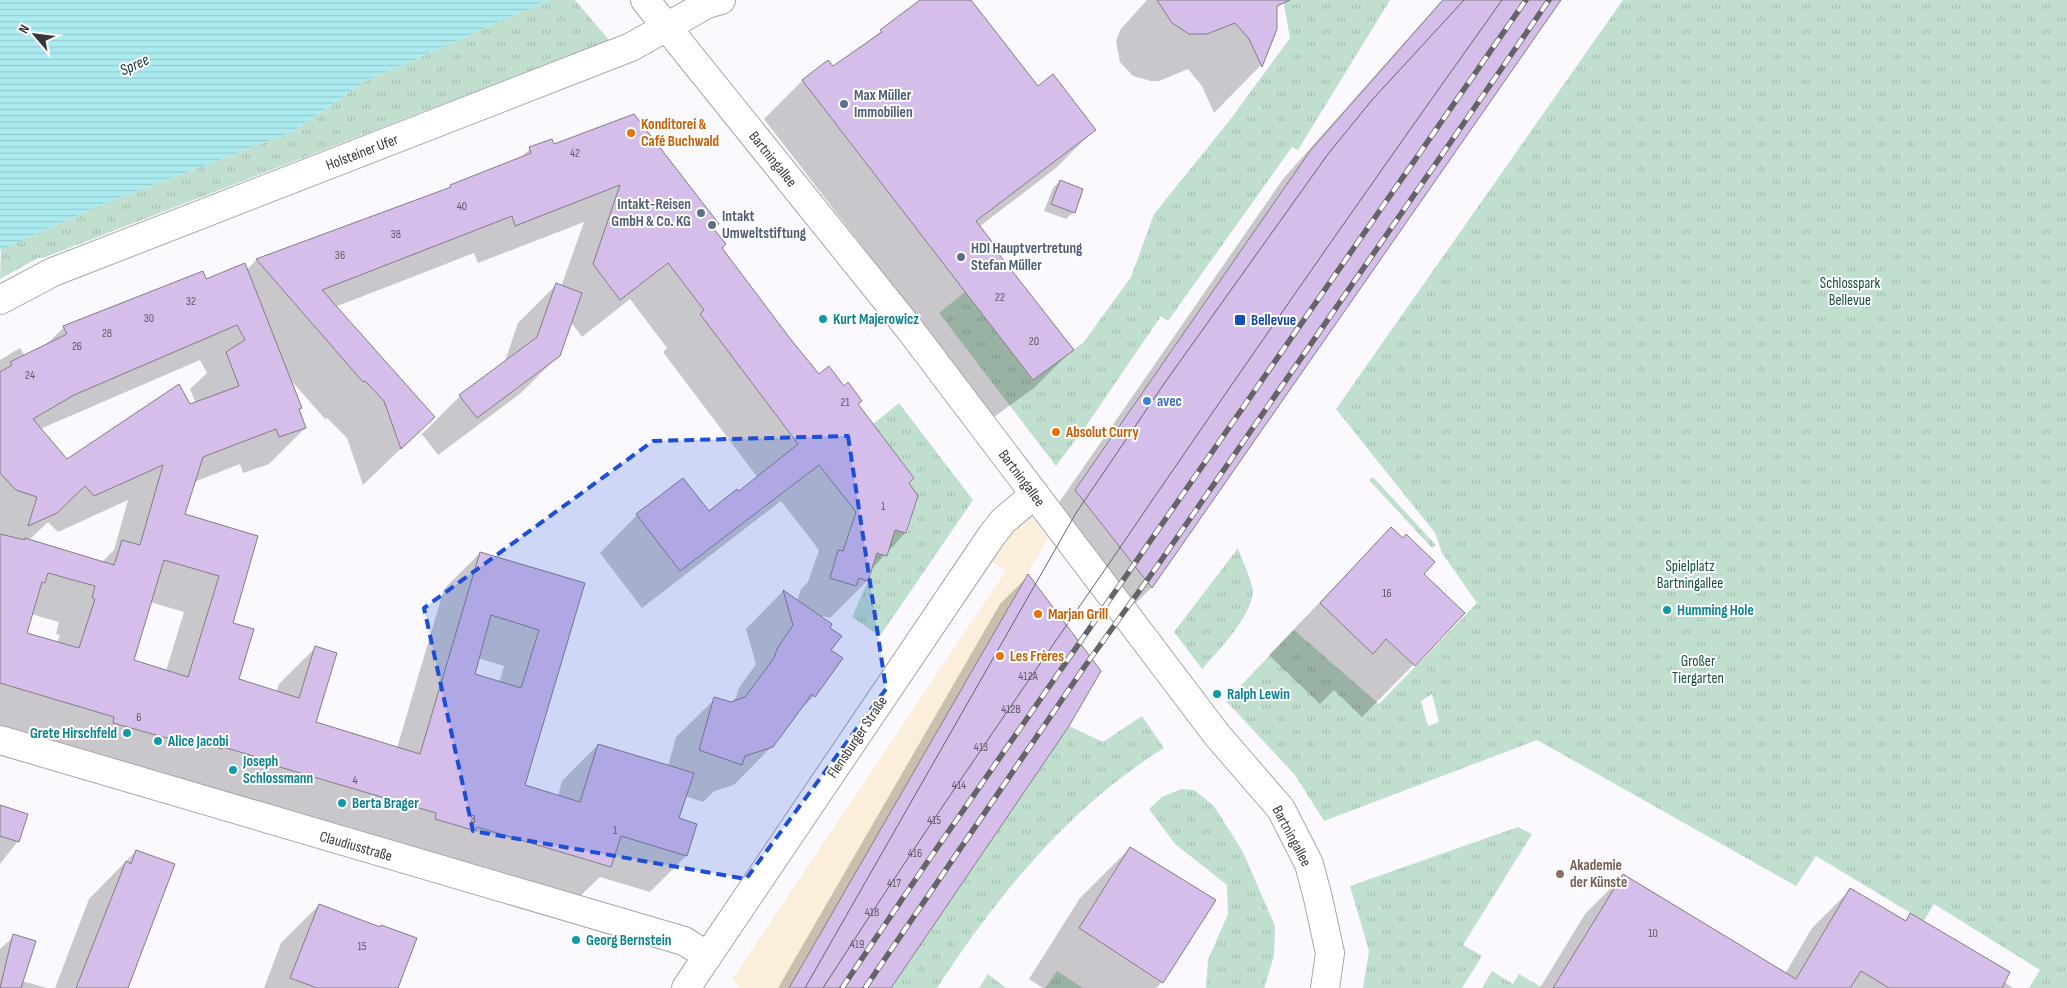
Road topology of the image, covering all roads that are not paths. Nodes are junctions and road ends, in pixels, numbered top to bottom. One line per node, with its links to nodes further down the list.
1 (645, 0): 3 (street, Bartningallee)
2 (722, 0): 3 (street, Holsteiner Ufer)
3 (666, 26): 4 (street, Holsteiner Ufer); 5 (street, Bartningallee)
4 (0, 300)
5 (1035, 494): 7 (street, Flensburger Straße); 9 (street, Bartningallee)
6 (0, 740): 7 (street, Claudiusstraße)
7 (708, 956): 8 (street, Flensburger Straße)
8 (686, 988)
9 (1325, 988)

